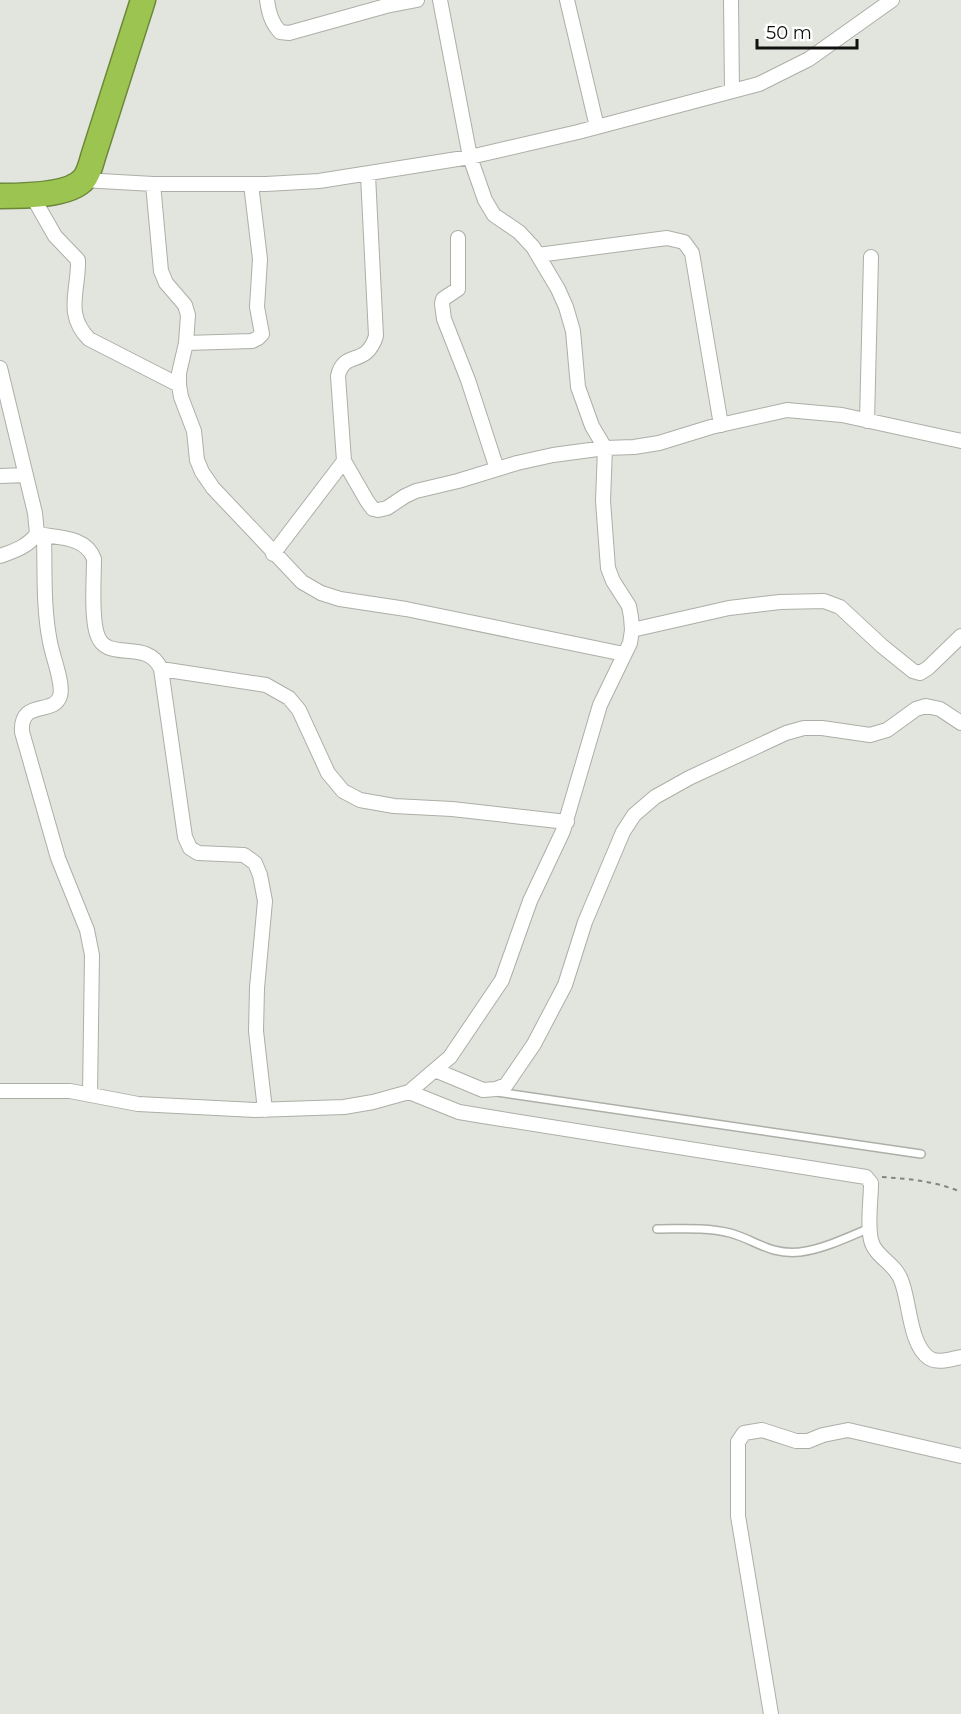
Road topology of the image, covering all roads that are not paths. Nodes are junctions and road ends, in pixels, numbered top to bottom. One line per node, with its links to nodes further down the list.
1 (143, 0): 12 (highway)
2 (267, 0): 3 (street)
3 (417, 0)
4 (440, 0): 10 (street)
5 (567, 0): 9 (street)
6 (731, 0): 8 (street)
7 (892, 0): 8 (street)
8 (732, 91): 9 (street)
9 (597, 127): 10 (street)
10 (470, 157): 11 (street); 18 (street)
11 (368, 175): 14 (street); 27 (street)
12 (83, 180): 13 (street); 15 (highway)
13 (153, 184): 14 (street); 20 (street)
14 (251, 184): 20 (street)
15 (31, 194): 16 (highway); 22 (street)
16 (0, 196)
17 (459, 238): 28 (street)
18 (538, 255): 24 (street); 26 (street)
19 (871, 257): 23 (street)
20 (186, 344): 22 (street)
21 (0, 368): 29 (street)
22 (179, 385): 32 (street)
23 (867, 421): 24 (street); 25 (street)
24 (721, 425): 26 (street)
25 (961, 441)
26 (604, 448): 28 (street); 34 (street)
27 (344, 461): 28 (street); 32 (street)
28 (497, 468)
29 (26, 475): 30 (street); 31 (street)
30 (0, 476)
31 (41, 535): 33 (street); 37 (street); 44 (street)
32 (273, 554): 36 (street)
33 (0, 556)
34 (632, 630): 35 (street); 36 (street)
35 (961, 636)
36 (624, 654): 39 (street)
37 (161, 669): 39 (street); 45 (street)
38 (961, 723): 41 (street)
39 (567, 822): 40 (street)
40 (435, 1070): 41 (street); 43 (street)
41 (483, 1090): 46 (lane)
42 (0, 1091): 44 (street)
43 (409, 1092): 45 (street); 48 (street)
44 (90, 1095): 45 (street)
45 (265, 1110)
46 (921, 1154)
47 (657, 1228): 48 (lane)
48 (870, 1228): 49 (street)
49 (961, 1357)
50 (961, 1456): 51 (street)
51 (771, 1714)

